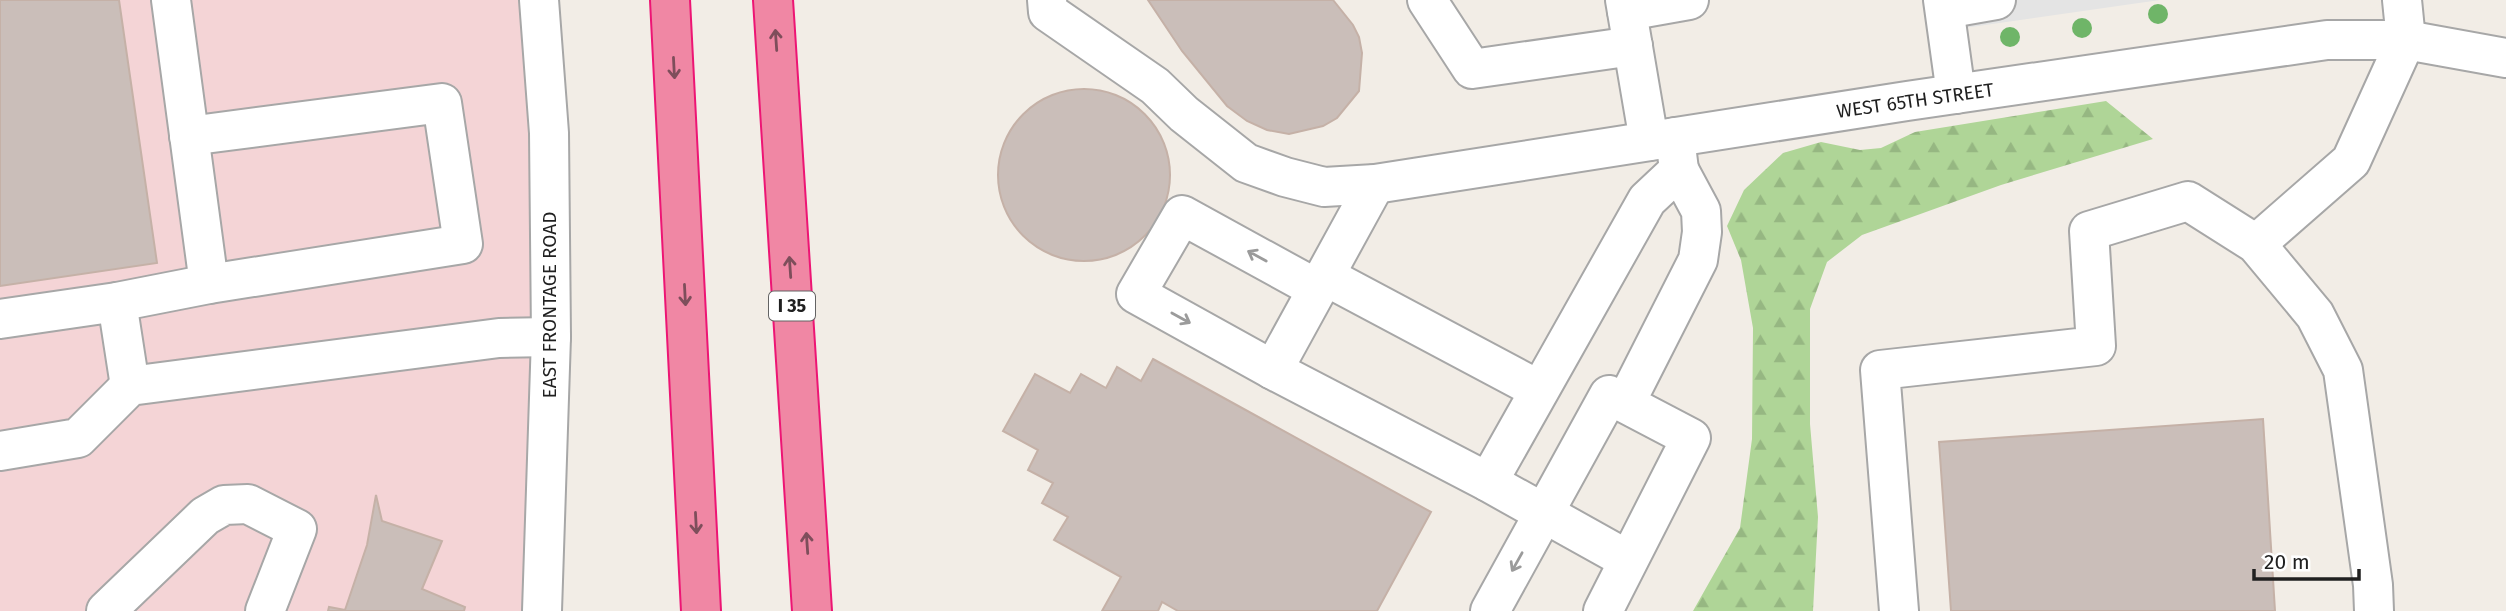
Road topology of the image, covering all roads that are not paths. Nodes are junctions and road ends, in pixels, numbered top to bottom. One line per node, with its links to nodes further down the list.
1 (171, 0): 15 (street)
2 (539, 0): 23 (street, EAST FRONTAGE ROAD)
3 (670, 0): 35 (highway, one-way to 35)
4 (773, 0): 36 (highway, I 35, one-way to 4)
5 (1047, 0): 17 (street, WEST 65TH STREET)
6 (1427, 0): 11 (street)
7 (1689, 0): 11 (street)
8 (1996, 0): 10 (street)
9 (2402, 0): 12 (street)
10 (1944, 5): 14 (street)
11 (1628, 19): 16 (street)
12 (2406, 40): 13 (street, WEST 65TH STREET); 14 (street, WEST 65TH STREET); 18 (street)
13 (2506, 58)
14 (1956, 94): 16 (street, WEST 65TH STREET)
15 (189, 136): 20 (street); 20 (street)
16 (1668, 150): 17 (street, WEST 65TH STREET); 26 (street); 27 (street)
17 (1375, 184): 19 (street)
18 (2256, 244): 39 (street); 40 (street)
19 (1321, 282): 24 (street); 24 (street, one-way to 24); 27 (street)
20 (209, 284): 21 (street)
21 (117, 302): 22 (street); 25 (street)
22 (0, 319)
23 (551, 337): 25 (street); 34 (street, EAST FRONTAGE ROAD)
24 (1273, 370): 29 (street)
25 (130, 386): 28 (street)
26 (1634, 386)
27 (1539, 390): 29 (street)
28 (0, 451)
29 (1488, 482): 30 (street)
30 (1544, 513): 31 (street); 31 (street); 37 (street, one-way to 37)
31 (1628, 560): 38 (street)
32 (106, 611): 33 (street)
33 (265, 611)
34 (542, 611)
35 (701, 611)
36 (812, 611)
37 (1490, 611)
38 (1603, 611)
39 (1899, 611)
40 (2374, 611)

